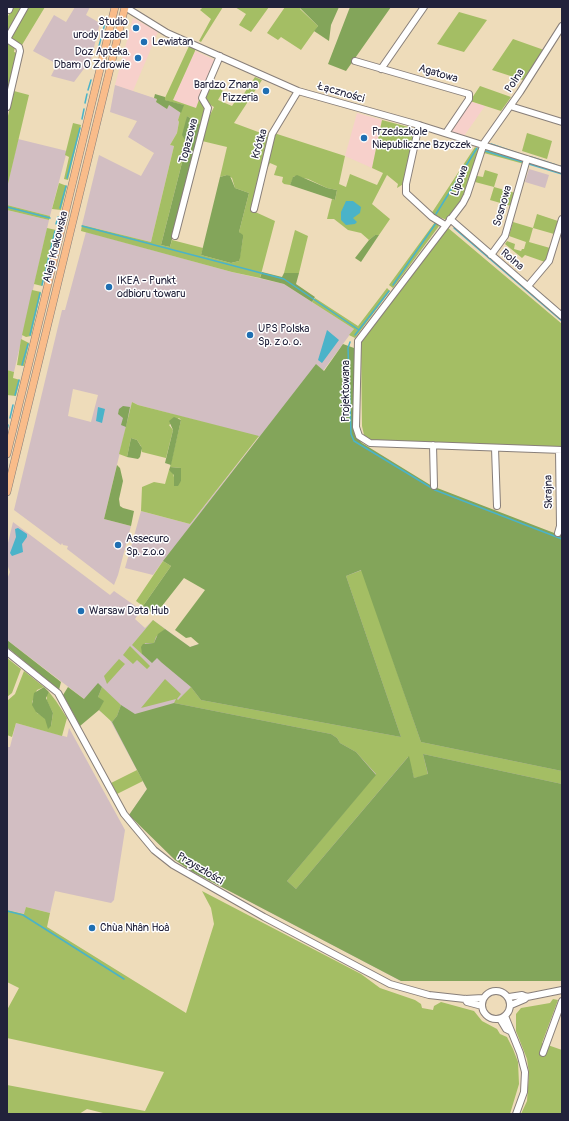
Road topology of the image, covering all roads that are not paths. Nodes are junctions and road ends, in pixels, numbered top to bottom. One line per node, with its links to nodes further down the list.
1 (25, 7): 6 (street)
2 (115, 7): 30 (main road, Aleja Krakowska)
3 (125, 7): 7 (street, Łączności); 32 (main road, Aleja Krakowska)
4 (424, 7): 9 (street)
5 (562, 26): 11 (street, Polna)
6 (7, 39): 12 (street)
7 (220, 56): 10 (street, Łączności); 23 (street, Topazowa)
8 (355, 61): 9 (street, Agatowa)
9 (381, 69): 15 (street, Agatowa)
10 (298, 90): 14 (street, Łączności); 19 (street, Krótka)
11 (510, 106): 13 (street); 16 (street, Polna)
12 (7, 107)
13 (562, 122)
14 (420, 125): 15 (street, Łączności); 22 (street)
15 (446, 133): 16 (street, Łączności)
16 (483, 145): 17 (street, Łączności); 20 (street, Lipowa)
17 (527, 159): 18 (street, Łączności); 24 (street, Sosnowa)
18 (562, 170)
19 (254, 209)
20 (450, 219): 22 (street, Projektowana); 24 (street, Rolna)
21 (562, 219): 25 (street)
22 (445, 225): 27 (street, Projektowana)
23 (175, 236)
24 (491, 255): 25 (street, Rolna)
25 (528, 286): 26 (street, Rolna)
26 (562, 316)
27 (433, 445): 28 (street, Projektowana); 31 (street)
28 (495, 448): 29 (street, Projektowana); 33 (street)
29 (560, 450): 34 (street, Skrajna)
30 (7, 454)
31 (434, 486)
32 (7, 492)
33 (497, 506)
34 (558, 533)
35 (7, 652): 40 (street, Przyszłości)
36 (562, 990): 38 (street)
37 (509, 997): 38 (street); 39 (street); 42 (street)
38 (527, 997): 42 (street)
39 (483, 998): 40 (street, Przyszłości); 43 (street)
40 (465, 999): 43 (street, Przyszłości)
41 (562, 1001): 45 (street)
42 (511, 1004): 44 (street)
43 (482, 1006): 44 (street)
44 (503, 1017): 46 (street)
45 (543, 1053)
46 (516, 1114)

